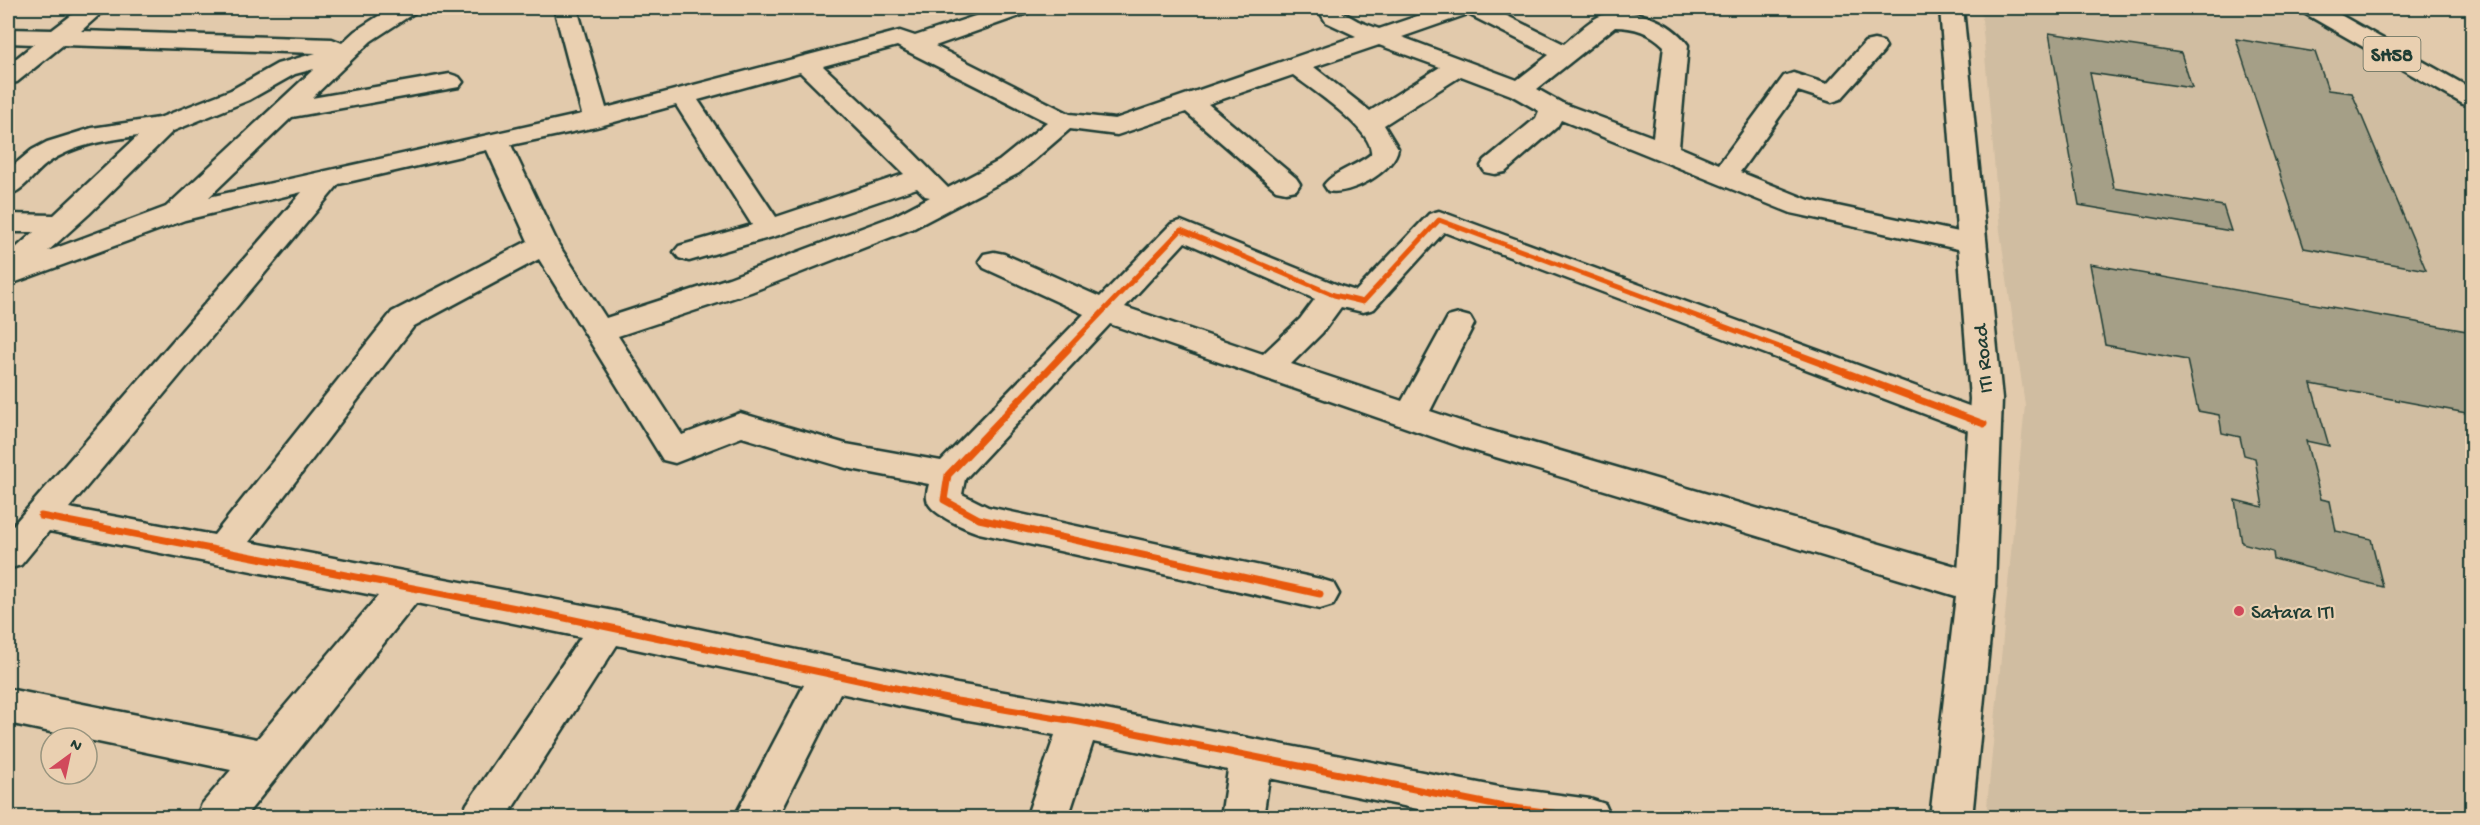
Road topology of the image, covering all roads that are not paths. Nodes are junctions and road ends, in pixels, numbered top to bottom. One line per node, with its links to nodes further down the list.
1 (95, 8): 12 (street)
2 (406, 8): 16 (street)
3 (565, 8): 30 (street)
4 (1020, 8): 14 (street)
5 (1328, 8): 13 (street)
6 (1462, 8): 13 (street)
7 (1474, 8): 17 (street)
8 (1951, 8): 48 (street, ITI Road)
9 (2312, 8): 26 (street, SH58 / SH58)
10 (2343, 8): 22 (street, SH58 / SH58)
11 (8, 36): 12 (street)
12 (55, 37): 16 (street); 21 (street)
13 (1374, 37): 19 (street); 20 (street)
14 (914, 45): 18 (street); 31 (street)
15 (1874, 47): 37 (street)
16 (349, 49): 29 (street); 33 (street)
17 (1566, 54): 24 (street); 35 (street)
18 (805, 63): 25 (street); 38 (street)
19 (1295, 64): 27 (street); 32 (street)
20 (1459, 66): 24 (street); 32 (street)
21 (8, 77)
22 (2472, 80)
23 (450, 82): 29 (street)
24 (1520, 90): 28 (street)
25 (683, 96): 30 (street); 47 (street)
26 (2472, 99)
27 (1189, 101): 31 (street); 40 (street)
28 (1553, 108): 35 (street); 36 (street)
29 (282, 111): 44 (street)
30 (596, 119): 34 (street)
31 (1064, 121): 43 (street)
32 (1369, 123): 41 (street)
33 (164, 124): 42 (street); 46 (street)
34 (496, 140): 39 (street); 49 (street)
35 (1665, 151): 37 (street)
36 (1495, 166)
37 (1724, 176): 48 (street)
38 (922, 177): 43 (street); 47 (street)
39 (329, 179): 44 (street); 62 (street)
40 (1286, 184)
41 (1338, 185)
42 (8, 187)
43 (946, 202): 57 (street)
44 (176, 213): 53 (street)
45 (8, 223): 46 (street)
46 (61, 224): 52 (street)
47 (769, 230): 50 (street)
48 (1972, 243): 60 (street, ITI Road)
49 (544, 244): 57 (street); 63 (street)
50 (689, 252)
51 (994, 261): 55 (street)
52 (8, 271)
53 (8, 276)
54 (1334, 295): 55 (street); 58 (street); 60 (street)
55 (1104, 311): 58 (street); 61 (street)
56 (1459, 324): 59 (street)
57 (600, 332): 61 (street)
58 (1268, 368): 59 (street)
59 (1410, 417): 66 (street)
60 (1984, 424): 66 (street, ITI Road)
61 (948, 475): 67 (street)
62 (41, 516): 63 (street); 64 (street)
63 (222, 551): 65 (street)
64 (8, 555)
65 (408, 587): 68 (street); 73 (street)
66 (1976, 587): 80 (street, ITI Road)
67 (1320, 594)
68 (609, 626): 69 (street); 76 (street)
69 (830, 674): 71 (street); 77 (street)
70 (8, 706): 73 (street)
71 (1080, 722): 72 (street); 78 (street)
72 (1251, 756): 74 (street); 79 (street)
73 (264, 759): 75 (street)
74 (1563, 816)
75 (217, 818)
76 (482, 818)
77 (755, 818)
78 (1047, 818)
79 (1242, 818)
80 (1951, 818)

